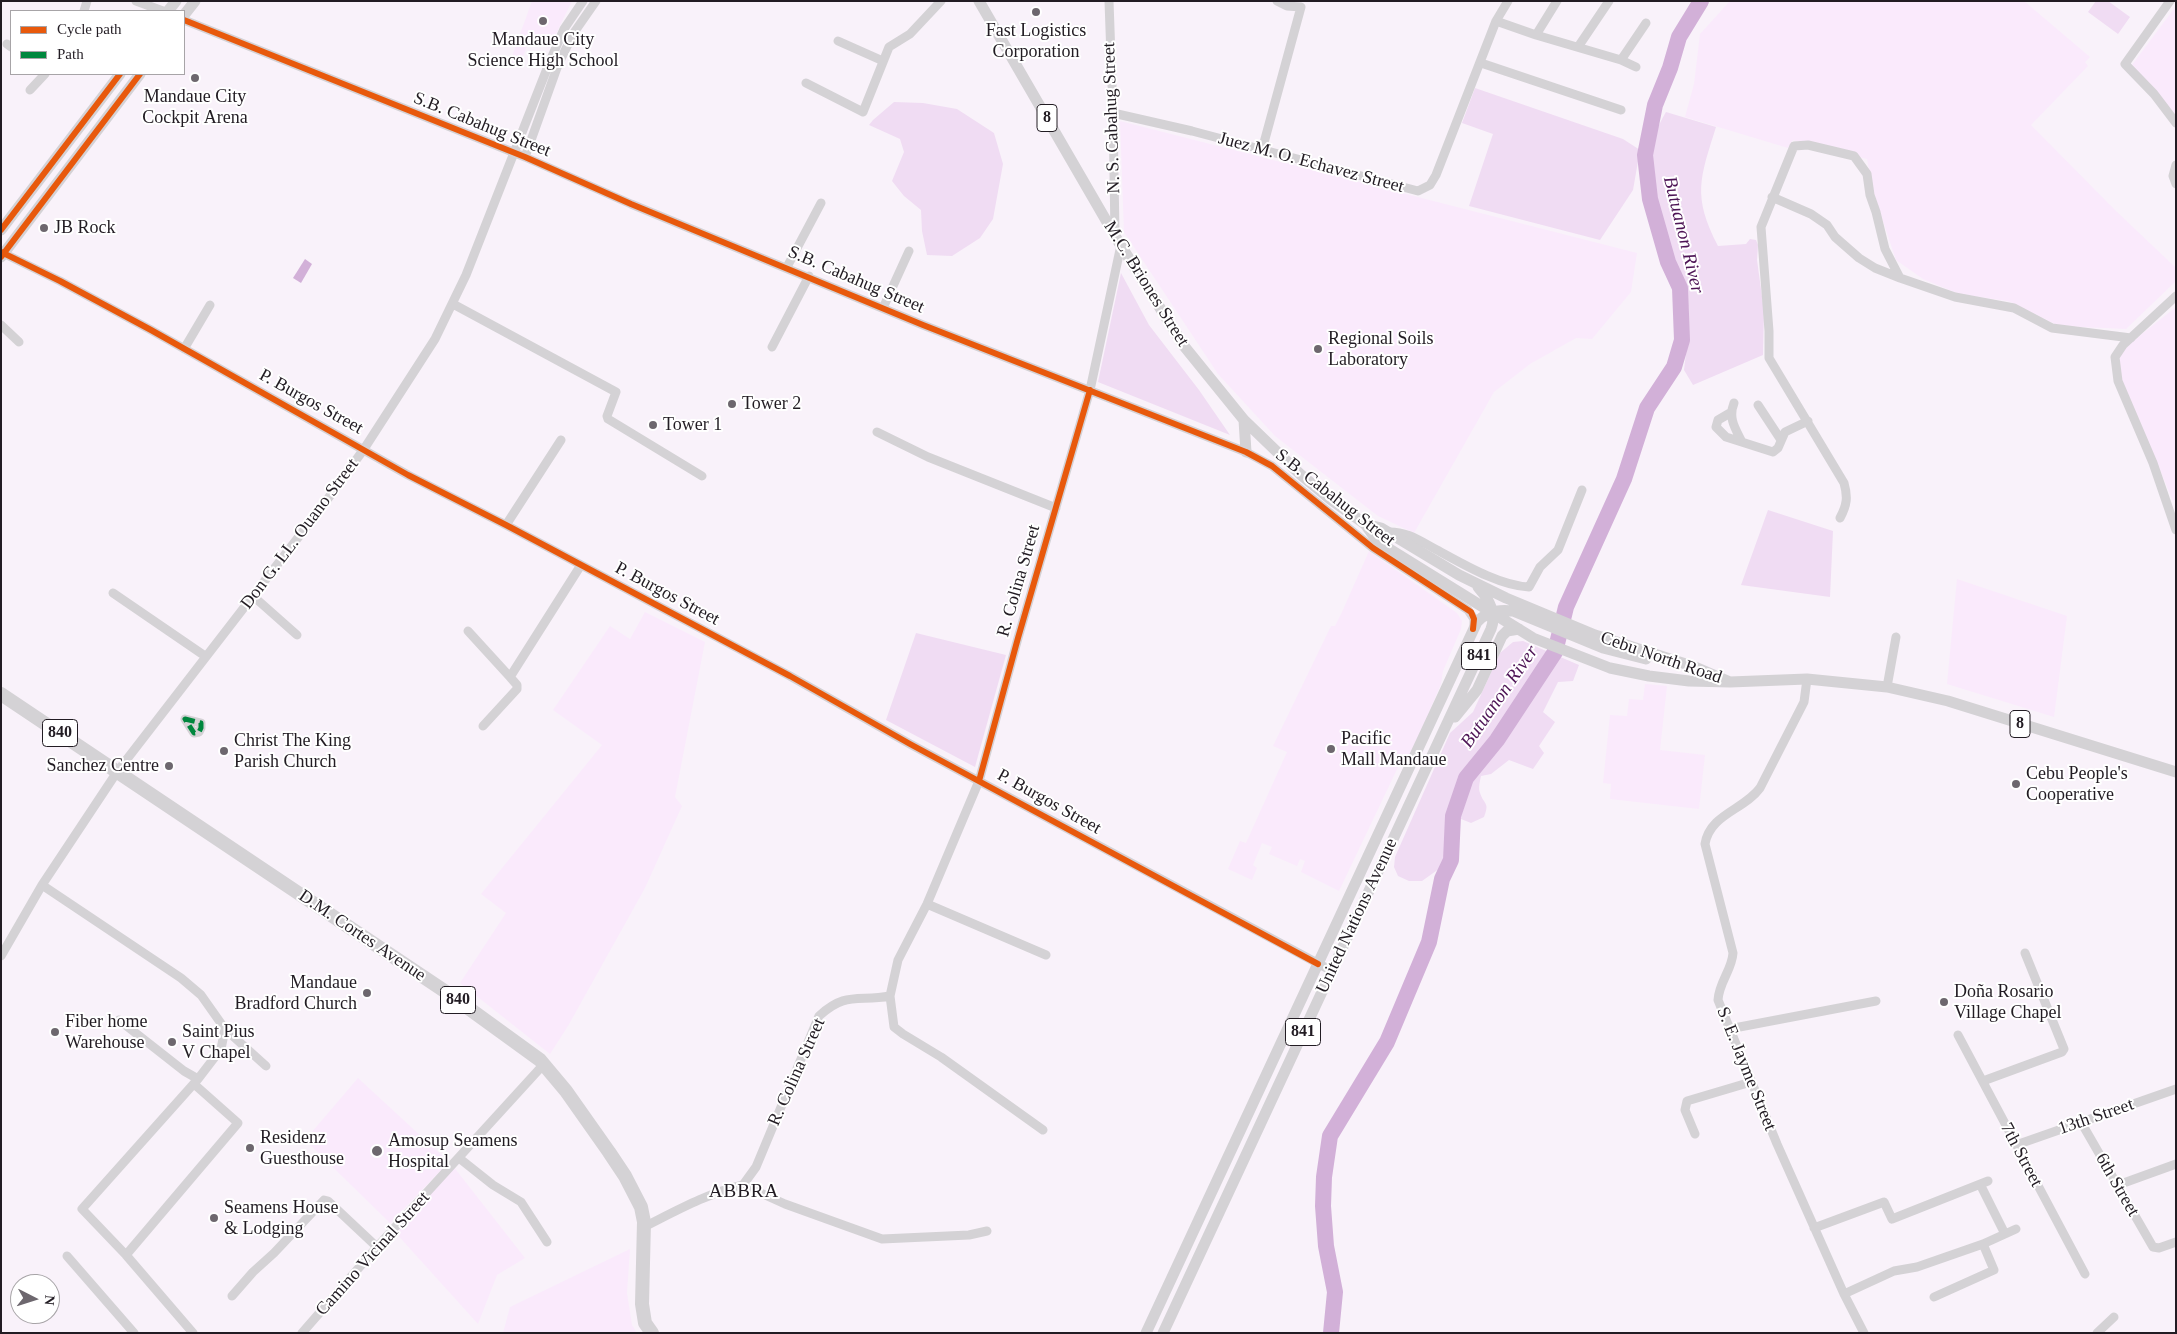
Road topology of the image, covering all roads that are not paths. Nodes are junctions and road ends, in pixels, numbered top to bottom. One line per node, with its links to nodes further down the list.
1 (136, 1): 13 (street)
2 (195, 1): 14 (main road)
3 (583, 1): 23 (street, Don G. LL. Ouano Street)
4 (596, 1): 23 (street, Don G. LL. Ouano Street)
5 (941, 1): 22 (street)
6 (979, 1): 44 (main road, M.C. Briones Street / 8)
7 (1109, 1): 32 (street, N. S. Cabahug Street)
8 (1277, 1): 36 (street)
9 (1508, 1): 16 (street, Juez M. O. Echavez Street)
10 (1556, 1): 18 (street)
11 (1609, 1): 20 (street)
12 (2170, 1): 33 (street)
13 (160, 10)
14 (185, 15)
15 (185, 20): 37 (street, S.B. Cabahug Street)
16 (1496, 21): 18 (street); 24 (street, Juez M. O. Echavez Street)
17 (1646, 23): 21 (street)
18 (1536, 36): 20 (street)
19 (838, 41): 22 (street)
20 (1578, 47): 21 (street)
21 (1621, 60): 25 (street)
22 (883, 61): 29 (street)
23 (554, 63): 37 (street, Don G. LL. Ouano Street); 38 (street, Don G. LL. Ouano Street)
24 (1481, 63): 31 (street); 36 (street, Juez M. O. Echavez Street)
25 (1636, 67)
26 (43, 75): 30 (street)
27 (119, 75): 34 (main road)
28 (139, 75): 35 (main road)
29 (806, 83)
30 (30, 90)
31 (1621, 110)
32 (1113, 113): 36 (street, Juez M. O. Echavez Street); 44 (street, N. S. Cabahug Street)
33 (2176, 122)
34 (78, 129): 35 (main road); 43 (main road)
35 (91, 139): 47 (main road)
36 (1262, 150)
37 (513, 153): 38 (street, S.B. Cabahug Street); 52 (street, Don G. LL. Ouano Street)
38 (525, 158): 48 (street, S.B. Cabahug Street)
39 (2176, 165): 40 (street)
40 (2176, 184)
41 (1772, 197): 50 (street); 50 (street); 65 (street)
42 (821, 203): 48 (street)
43 (1, 230)
44 (1115, 235): 45 (main road, M.C. Briones Street / 8)
45 (1121, 246): 60 (street, R. Colina Street); 64 (main road, M.C. Briones Street / 8)
46 (909, 251): 54 (street)
47 (2, 254): 59 (street, P. Burgos Street)
48 (787, 267): 49 (street, S.B. Cabahug Street)
49 (808, 276): 54 (street, S.B. Cabahug Street); 58 (street)
50 (1900, 278): 56 (street)
51 (2176, 296): 56 (street)
52 (453, 304): 70 (street, Don G. LL. Ouano Street); 72 (street)
53 (210, 305): 59 (street)
54 (883, 308): 60 (street, S.B. Cabahug Street)
55 (1, 325): 57 (street)
56 (2131, 338): 78 (street)
57 (19, 342)
58 (772, 347)
59 (184, 349): 70 (street, P. Burgos Street)
60 (1090, 390): 71 (street, S.B. Cabahug Street); 74 (street, R. Colina Street)
61 (1734, 403): 63 (street)
62 (1758, 404): 68 (street)
63 (1730, 413): 69 (street); 69 (street)
64 (1244, 420): 71 (main road); 76 (main road, M.C. Briones Street / 8)
65 (1808, 421): 68 (street); 75 (street)
66 (877, 432): 74 (street)
67 (561, 440): 77 (street)
68 (1781, 440): 69 (street)
69 (1742, 442)
70 (364, 449): 77 (street, P. Burgos Street); 83 (street, Don G. LL. Ouano Street)
71 (1246, 452): 86 (street, S.B. Cabahug Street)
72 (702, 476)
73 (1582, 490): 79 (street)
74 (1056, 508): 101 (street, R. Colina Street)
75 (1840, 518)
76 (1366, 524): 79 (main road, M.C. Briones Street / 8); 84 (main road, M.C. Briones Street / 8)
77 (506, 525): 80 (street, P. Burgos Street)
78 (2176, 530)
79 (1387, 532): 81 (main road, M.C. Briones Street / 8)
80 (581, 565): 92 (street); 101 (street, P. Burgos Street)
81 (1473, 582): 84 (main road); 85 (main road, Cebu North Road / 8)
82 (113, 593): 91 (street)
83 (253, 596): 89 (street); 91 (street, Don G. LL. Ouano Street)
84 (1493, 612): 85 (main road); 86 (main road); 87 (main road, M.C. Briones Street / 8); 98 (main road, United Nations Avenue / 841)
85 (1542, 618): 94 (main road, Cebu North Road / 8)
86 (1473, 629): 107 (main road, United Nations Avenue / 841)
87 (1520, 629): 94 (main road, Cebu North Road / 8); 98 (main road)
88 (468, 631): 92 (street)
89 (298, 635)
90 (1896, 637): 95 (street)
91 (206, 656): 99 (street, Don G. LL. Ouano Street)
92 (510, 677): 97 (street)
93 (1806, 679): 94 (main road, 8); 95 (main road, 8); 113 (street, S. E. Jayme Street)
94 (1730, 682)
95 (1887, 687): 100 (main road, 8)
96 (1, 694): 99 (highway, D.M. Cortes Avenue / 840)
97 (484, 726)
98 (1443, 732): 108 (main road, United Nations Avenue / 841)
99 (118, 772): 102 (street, Don G. LL. Ouano Street); 115 (highway, D.M. Cortes Avenue / 840)
100 (2176, 772)
101 (979, 781): 103 (street, R. Colina Street); 107 (street, P. Burgos Street)
102 (42, 885): 106 (street, Don G. LL. Ouano Street); 112 (street)
103 (927, 904): 105 (street); 109 (street, R. Colina Street)
104 (2026, 953): 118 (street)
105 (1046, 955)
106 (1, 956)
107 (1318, 964): 108 (street, P. Burgos Street); 149 (main road, United Nations Avenue / 841)
108 (1332, 970): 150 (main road, United Nations Avenue / 841)
109 (890, 996): 122 (street); 127 (street, R. Colina Street)
110 (1876, 1001): 113 (street)
111 (119, 1020): 117 (street)
112 (225, 1029): 116 (street); 117 (street)
113 (1729, 1030): 119 (street, S. E. Jayme Street)
114 (1958, 1035): 118 (street, 7th Street)
115 (544, 1064): 125 (street, Camino Vicinal Street); 129 (highway, D.M. Cortes Avenue / 840)
116 (266, 1066)
117 (196, 1081): 138 (street); 138 (street)
118 (1983, 1081): 124 (street, 7th Street)
119 (1751, 1082): 123 (street); 130 (street, S. E. Jayme Street)
120 (2176, 1089): 121 (street, 13th Street)
121 (2081, 1122): 124 (street, 13th Street); 128 (street, 6th Street)
122 (1043, 1130)
123 (1695, 1134)
124 (2016, 1145): 140 (street, 7th Street)
125 (459, 1158): 134 (street); 137 (street, Camino Vicinal Street)
126 (2176, 1164): 128 (street)
127 (743, 1185): 129 (street); 132 (street)
128 (2118, 1185): 135 (street, 6th Street)
129 (644, 1227): 148 (highway, D.M. Cortes Avenue / 840)
130 (1814, 1228): 133 (street); 141 (street, S. E. Jayme Street)
131 (2016, 1229): 133 (street)
132 (987, 1231)
133 (2005, 1234): 136 (street)
134 (547, 1242)
135 (2176, 1242)
136 (1983, 1244): 141 (street); 143 (street)
137 (378, 1247): 142 (street); 147 (street, Camino Vicinal Street)
138 (126, 1255): 146 (street)
139 (67, 1256): 145 (street)
140 (2085, 1274)
141 (1844, 1294): 151 (street, S. E. Jayme Street)
142 (232, 1296)
143 (1934, 1297)
144 (2114, 1317): 152 (street)
145 (134, 1333)
146 (193, 1333)
147 (302, 1333)
148 (652, 1333)
149 (1146, 1333)
150 (1163, 1333)
151 (1864, 1333)
152 (2097, 1333)

